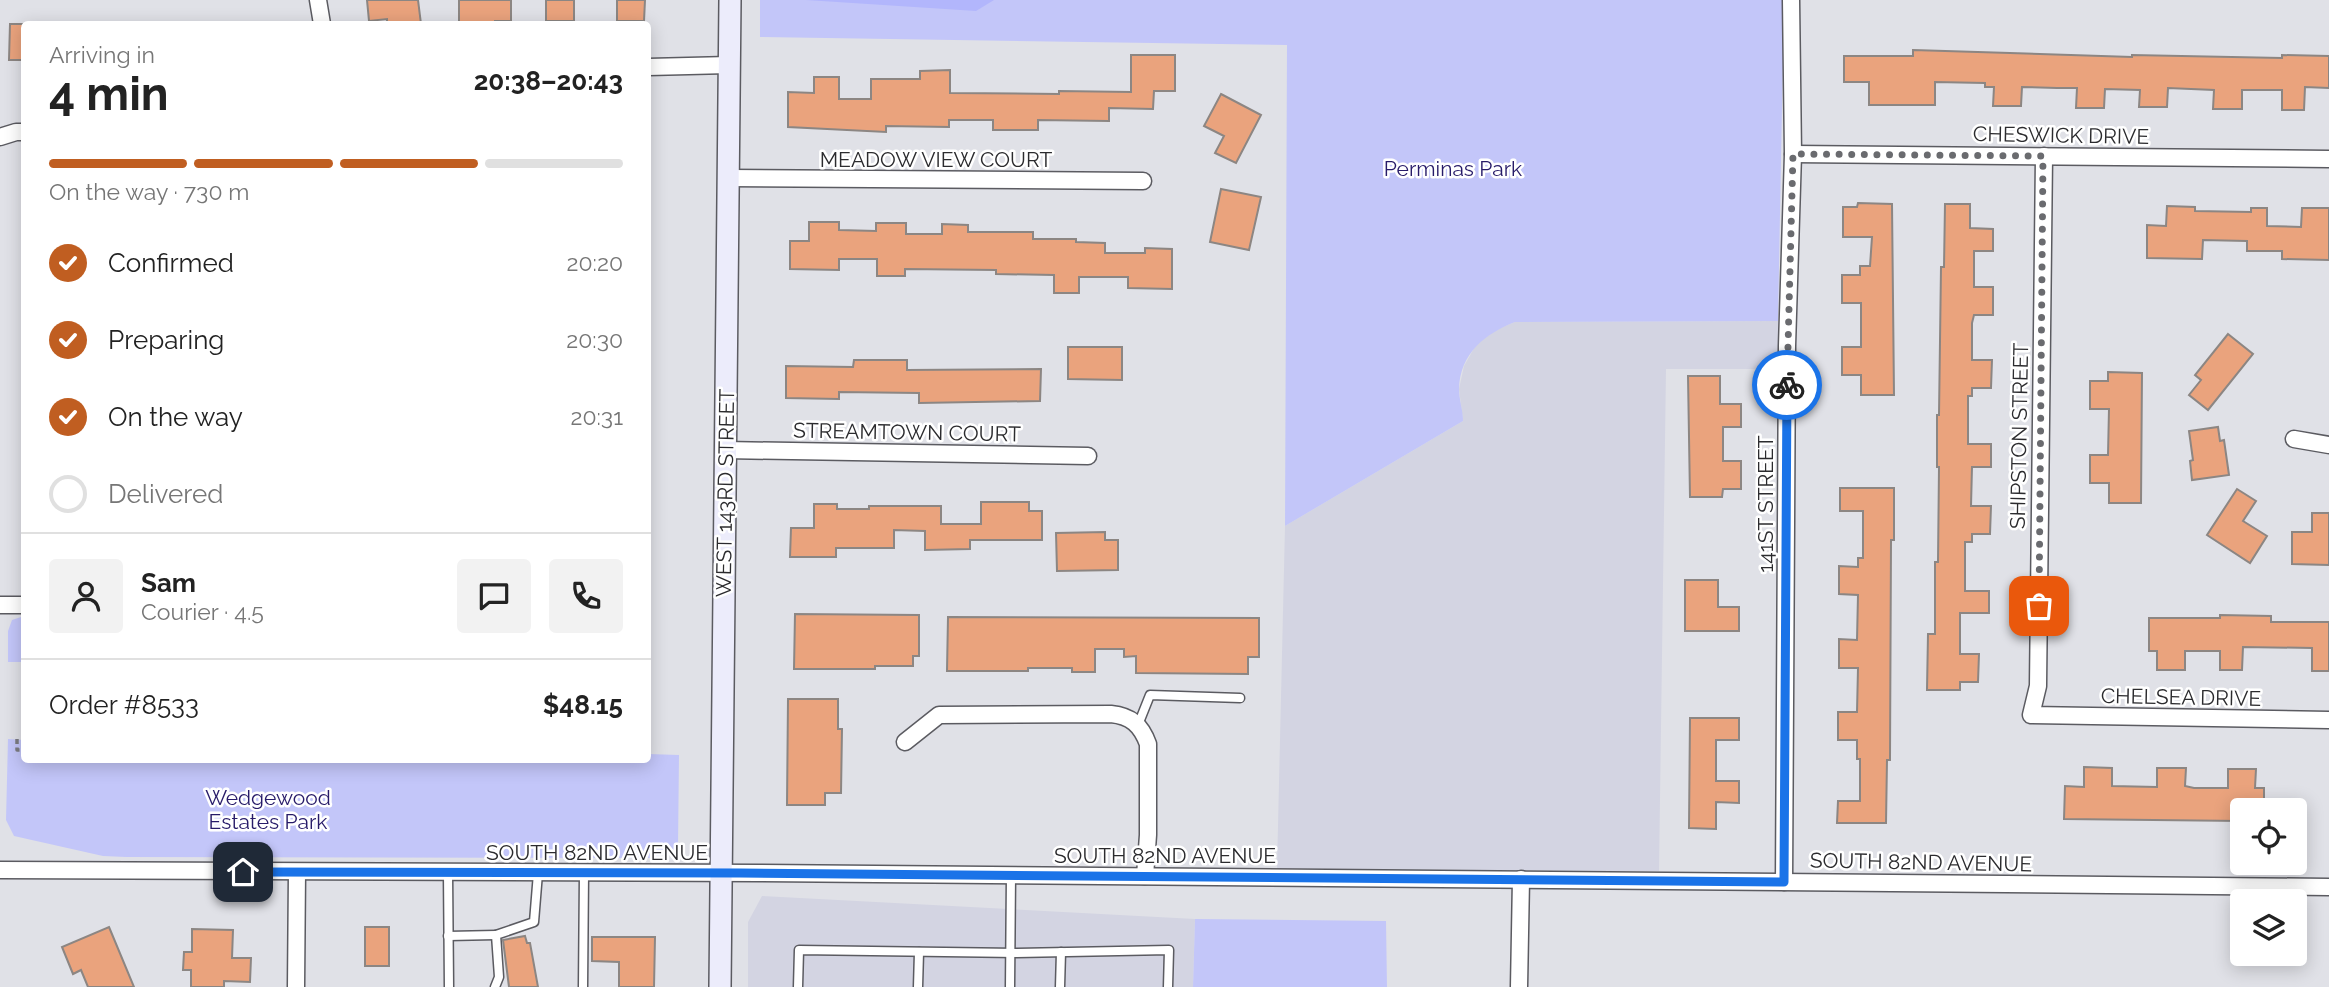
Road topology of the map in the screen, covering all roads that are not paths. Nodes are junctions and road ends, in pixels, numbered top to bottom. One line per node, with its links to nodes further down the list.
1 (318, 0): 4 (street)
2 (730, 0): 5 (main road, WEST 143RD STREET)
3 (1791, 0): 9 (street, 141ST STREET)
4 (322, 21)
5 (729, 65): 6 (street); 12 (main road, WEST 143RD STREET)
6 (651, 67)
7 (21, 132): 8 (street)
8 (0, 137)
9 (1793, 154): 10 (street, CHESWICK DRIVE); 34 (street, 141ST STREET)
10 (2043, 156): 11 (street, CHESWICK DRIVE); 21 (street, SHIPSTON STREET)
11 (2329, 159)
12 (728, 178): 13 (street, MEADOW VIEW COURT); 16 (main road, WEST 143RD STREET)
13 (1143, 181)
14 (2294, 439): 15 (street)
15 (2329, 445)
16 (725, 450): 17 (street, STREAMTOWN COURT); 30 (main road, WEST 143RD STREET)
17 (1088, 456)
18 (0, 605): 19 (street)
19 (21, 605)
20 (1240, 698): 23 (lane)
21 (2031, 715): 22 (street, CHELSEA DRIVE)
22 (2329, 720)
23 (1138, 725): 24 (street); 32 (street)
24 (905, 742)
25 (0, 870): 26 (street, SOUTH 82ND AVENUE)
26 (297, 872): 27 (street, SOUTH 82ND AVENUE); 41 (street)
27 (448, 873): 28 (street, SOUTH 82ND AVENUE); 37 (lane)
28 (538, 873): 29 (street, SOUTH 82ND AVENUE); 36 (lane)
29 (584, 873): 30 (street, SOUTH 82ND AVENUE); 44 (lane)
30 (721, 873): 31 (street, SOUTH 82ND AVENUE); 45 (main road, WEST 143RD STREET)
31 (1011, 875): 32 (street, SOUTH 82ND AVENUE); 39 (lane)
32 (1145, 876): 33 (street, SOUTH 82ND AVENUE)
33 (1521, 879): 34 (street, SOUTH 82ND AVENUE); 51 (street)
34 (1784, 882): 35 (street, SOUTH 82ND AVENUE)
35 (2329, 887)
36 (496, 935): 37 (lane); 43 (lane)
37 (448, 936): 42 (lane)
38 (919, 951): 39 (lane); 46 (lane); 47 (lane)
39 (1010, 952): 40 (lane); 48 (lane)
40 (1061, 952): 49 (lane); 50 (lane)
41 (296, 987)
42 (449, 987)
43 (495, 987)
44 (583, 987)
45 (720, 987)
46 (798, 987)
47 (918, 987)
48 (1010, 987)
49 (1060, 987)
50 (1168, 987)
51 (1519, 987)

